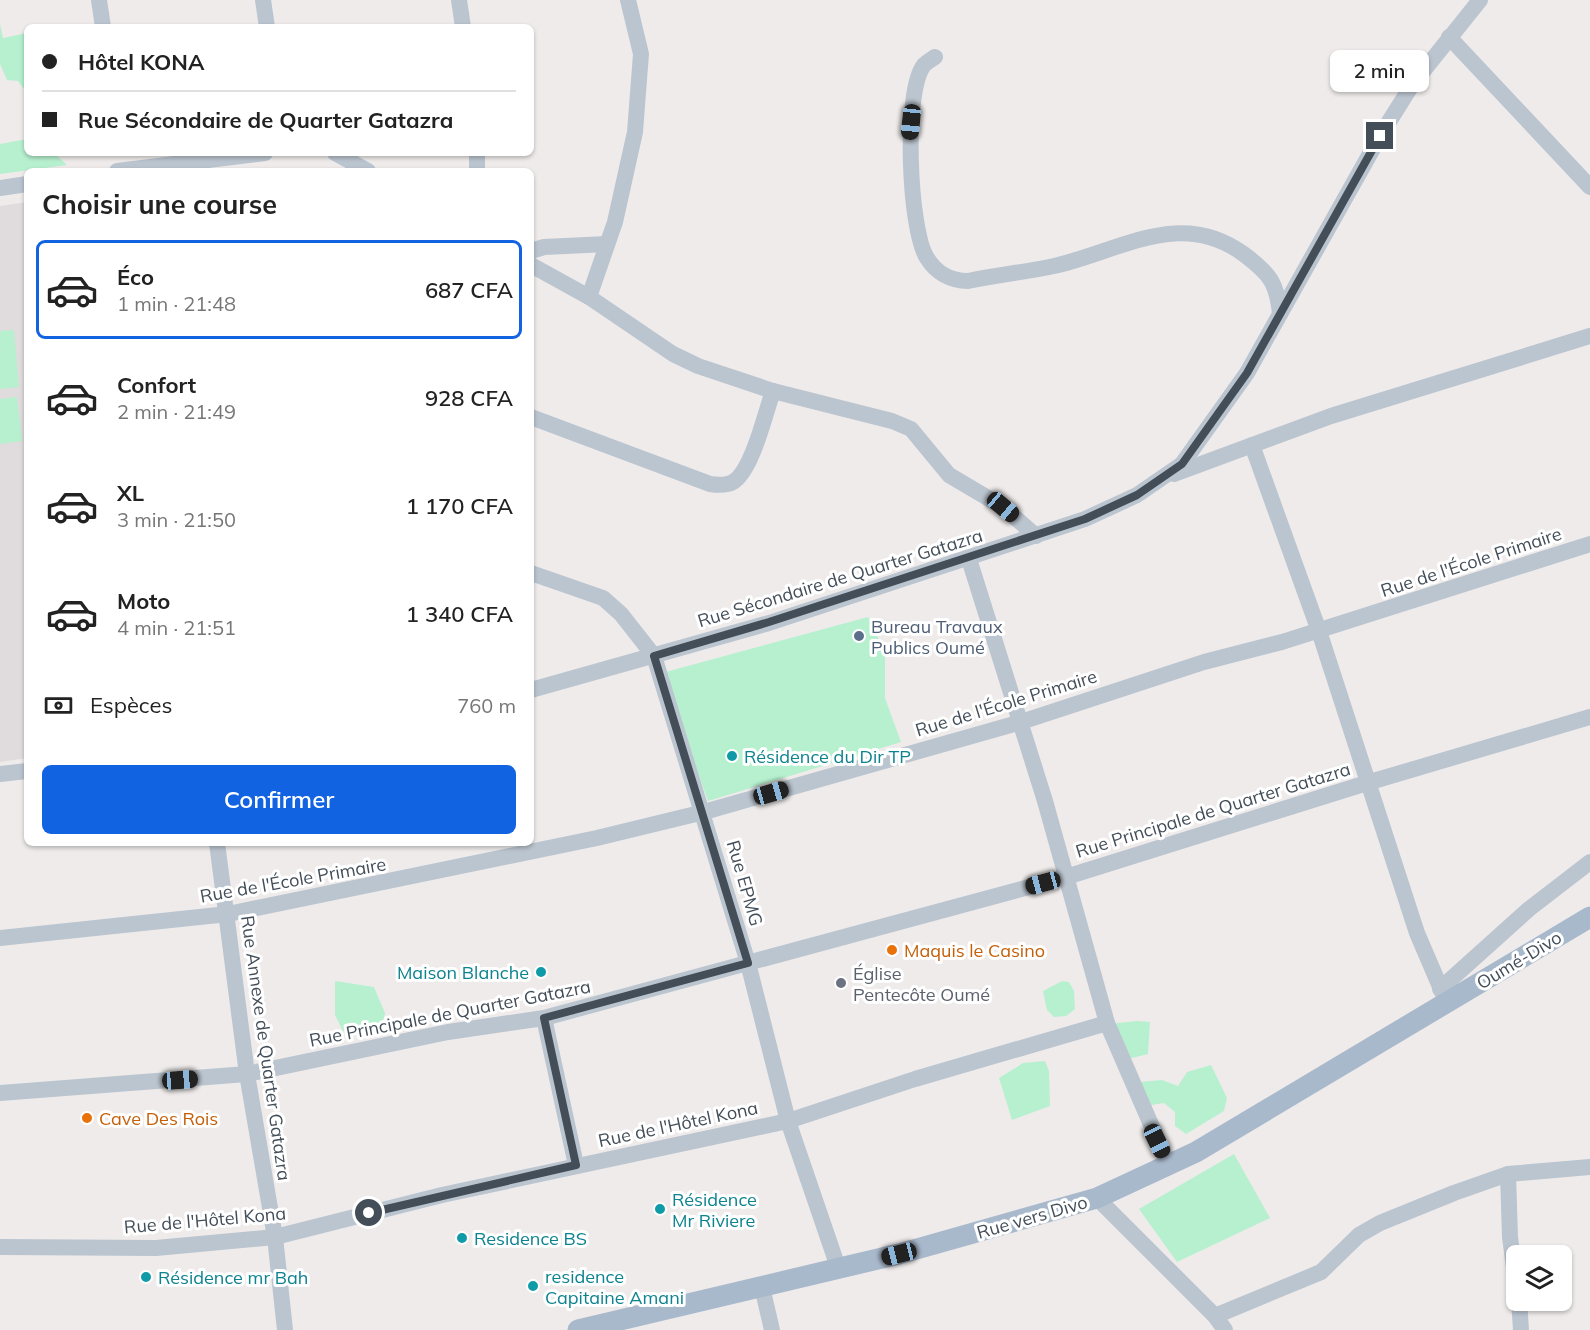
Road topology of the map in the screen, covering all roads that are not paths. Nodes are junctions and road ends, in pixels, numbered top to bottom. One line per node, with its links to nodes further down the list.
1 (99, 0): 6 (street)
2 (263, 0): 7 (street)
3 (459, 0): 8 (street)
4 (628, 0): 18 (street)
5 (1480, 0): 9 (street, Rue Sécondaire de Quarter Gatazra)
6 (103, 24)
7 (267, 24)
8 (462, 24)
9 (1449, 37): 16 (street); 22 (street, Rue Sécondaire de Quarter Gatazra)
10 (935, 57): 22 (street)
11 (241, 156): 13 (street)
12 (340, 156): 14 (street)
13 (145, 168)
14 (362, 168)
15 (24, 184): 17 (street)
16 (1590, 187)
17 (0, 188)
18 (607, 244): 19 (street); 21 (street)
19 (534, 250)
20 (534, 267): 21 (street)
21 (589, 297): 24 (street)
22 (1280, 314): 27 (street, Rue Sécondaire de Quarter Gatazra)
23 (1590, 336): 26 (street)
24 (773, 392): 25 (street); 28 (street)
25 (534, 418)
26 (1252, 445): 27 (street); 32 (street)
27 (1162, 479): 28 (street, Rue Sécondaire de Quarter Gatazra)
28 (1036, 536): 30 (street, Rue Sécondaire de Quarter Gatazra)
29 (1590, 544): 32 (street, Rue de l'École Primaire)
30 (969, 559): 33 (street, Rue Sécondaire de Quarter Gatazra); 36 (street)
31 (534, 574): 33 (street, Rue EPMG)
32 (1319, 631): 36 (street, Rue de l'École Primaire); 39 (street)
33 (654, 656): 34 (street, Rue Sécondaire de Quarter Gatazra); 40 (street, Rue EPMG)
34 (534, 689)
35 (1590, 717): 39 (street, Rue Principale de Quarter Gatazra)
36 (1018, 723): 40 (street, Rue de l'École Primaire); 43 (street)
37 (24, 771): 38 (street)
38 (0, 774)
39 (1370, 782): 43 (street, Rue Principale de Quarter Gatazra); 48 (street)
40 (704, 812): 44 (street, Rue de l'École Primaire); 47 (street, Rue EPMG)
41 (217, 846): 44 (street, Rue Annexe de Quarter Gatazra)
42 (1590, 862): 48 (street)
43 (1066, 877): 47 (street, Rue Principale de Quarter Gatazra); 50 (street)
44 (228, 914): 46 (street, Rue de l'École Primaire); 51 (street, Rue Annexe de Quarter Gatazra)
45 (1590, 918): 48 (main road, Oumé-Divo)
46 (0, 938)
47 (748, 963): 49 (street, Rue Principale de Quarter Gatazra); 53 (street, Rue EPMG)
48 (1444, 996): 55 (main road, Rue vers Divo)
49 (544, 1018): 51 (street, Rue Principale de Quarter Gatazra); 54 (street)
50 (1107, 1023): 53 (street, Rue de l'Hôtel Kona); 55 (street)
51 (247, 1074): 52 (street, Rue Principale de Quarter Gatazra); 59 (street, Rue Annexe de Quarter Gatazra)
52 (0, 1093)
53 (788, 1121): 54 (street, Rue de l'Hôtel Kona); 62 (street, Rue EPMG)
54 (576, 1165): 59 (street, Rue de l'Hôtel Kona)
55 (1169, 1166): 58 (main road, Rue vers Divo)
56 (1590, 1167): 57 (street)
57 (1508, 1174): 60 (street); 65 (street)
58 (1097, 1198): 62 (main road, Rue vers Divo); 65 (street)
59 (275, 1237): 61 (street, Rue de l'Hôtel Kona); 66 (street, Rue Annexe de Quarter Gatazra)
60 (1511, 1245)
61 (0, 1247)
62 (838, 1270): 63 (main road, Rue vers Divo)
63 (762, 1287): 67 (main road, Rue vers Divo); 68 (street)
64 (1520, 1311): 70 (street)
65 (1215, 1316): 69 (street)
66 (285, 1330)
67 (578, 1330)
68 (772, 1330)
69 (1225, 1330)
70 (1521, 1330)

